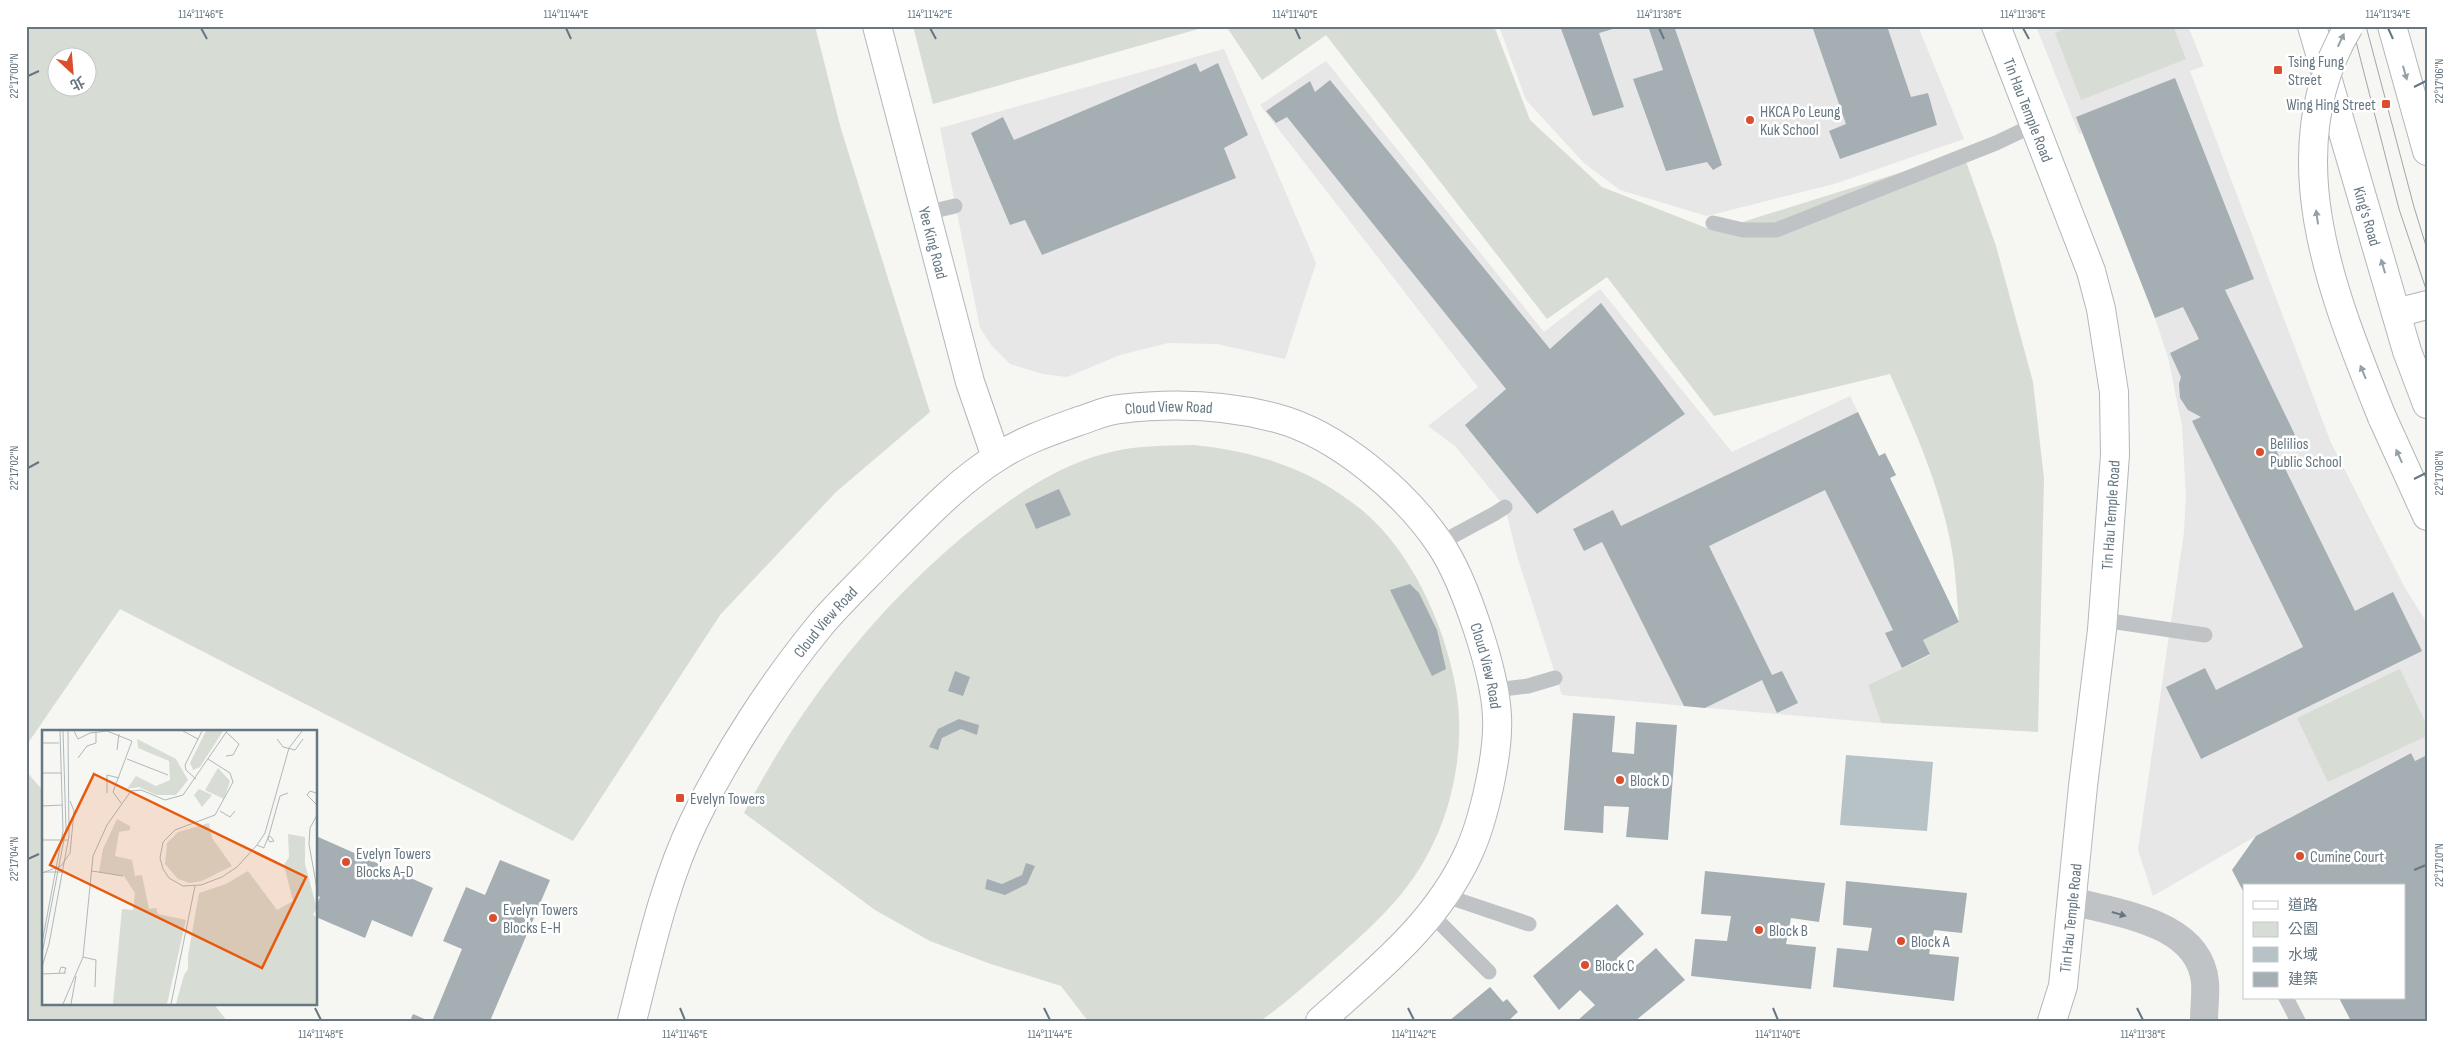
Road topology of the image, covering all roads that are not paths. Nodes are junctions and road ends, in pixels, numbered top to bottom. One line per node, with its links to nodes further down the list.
1 (877, 26): 9 (street, Yee King Road)
2 (1996, 26): 6 (street, Tin Hau Temple Road)
3 (2312, 26): 12 (street, King's Road, one-way to 3)
4 (2348, 26): 16 (street, one-way to 4, bridge)
5 (2392, 26): 7 (street, one-way to 7)
6 (2034, 125): 10 (lane); 18 (street, Tin Hau Temple Road)
7 (2427, 152)
8 (955, 206): 9 (lane)
9 (926, 213): 14 (street, Yee King Road)
10 (1713, 223)
11 (2427, 305): 12 (street)
12 (2396, 313): 13 (street, King's Road)
13 (2427, 404)
14 (996, 457): 17 (street, Cloud View Road); 27 (street, Cloud View Road)
15 (1505, 506): 17 (lane)
16 (2427, 516)
17 (1440, 543): 21 (street, Cloud View Road)
18 (2102, 620): 19 (lane); 22 (street, Tin Hau Temple Road)
19 (2205, 635)
20 (1554, 678): 21 (lane)
21 (1495, 690): 23 (street, Cloud View Road)
22 (2072, 901): 29 (street, Tin Hau Temple Road); 30 (street, one-way to 30)
23 (1439, 905): 24 (lane); 25 (lane); 28 (street, Cloud View Road)
24 (1528, 924)
25 (1489, 972)
26 (2287, 1000): 31 (lane)
27 (632, 1021)
28 (1320, 1021)
29 (2052, 1021)
30 (2204, 1021)
31 (2298, 1021)

